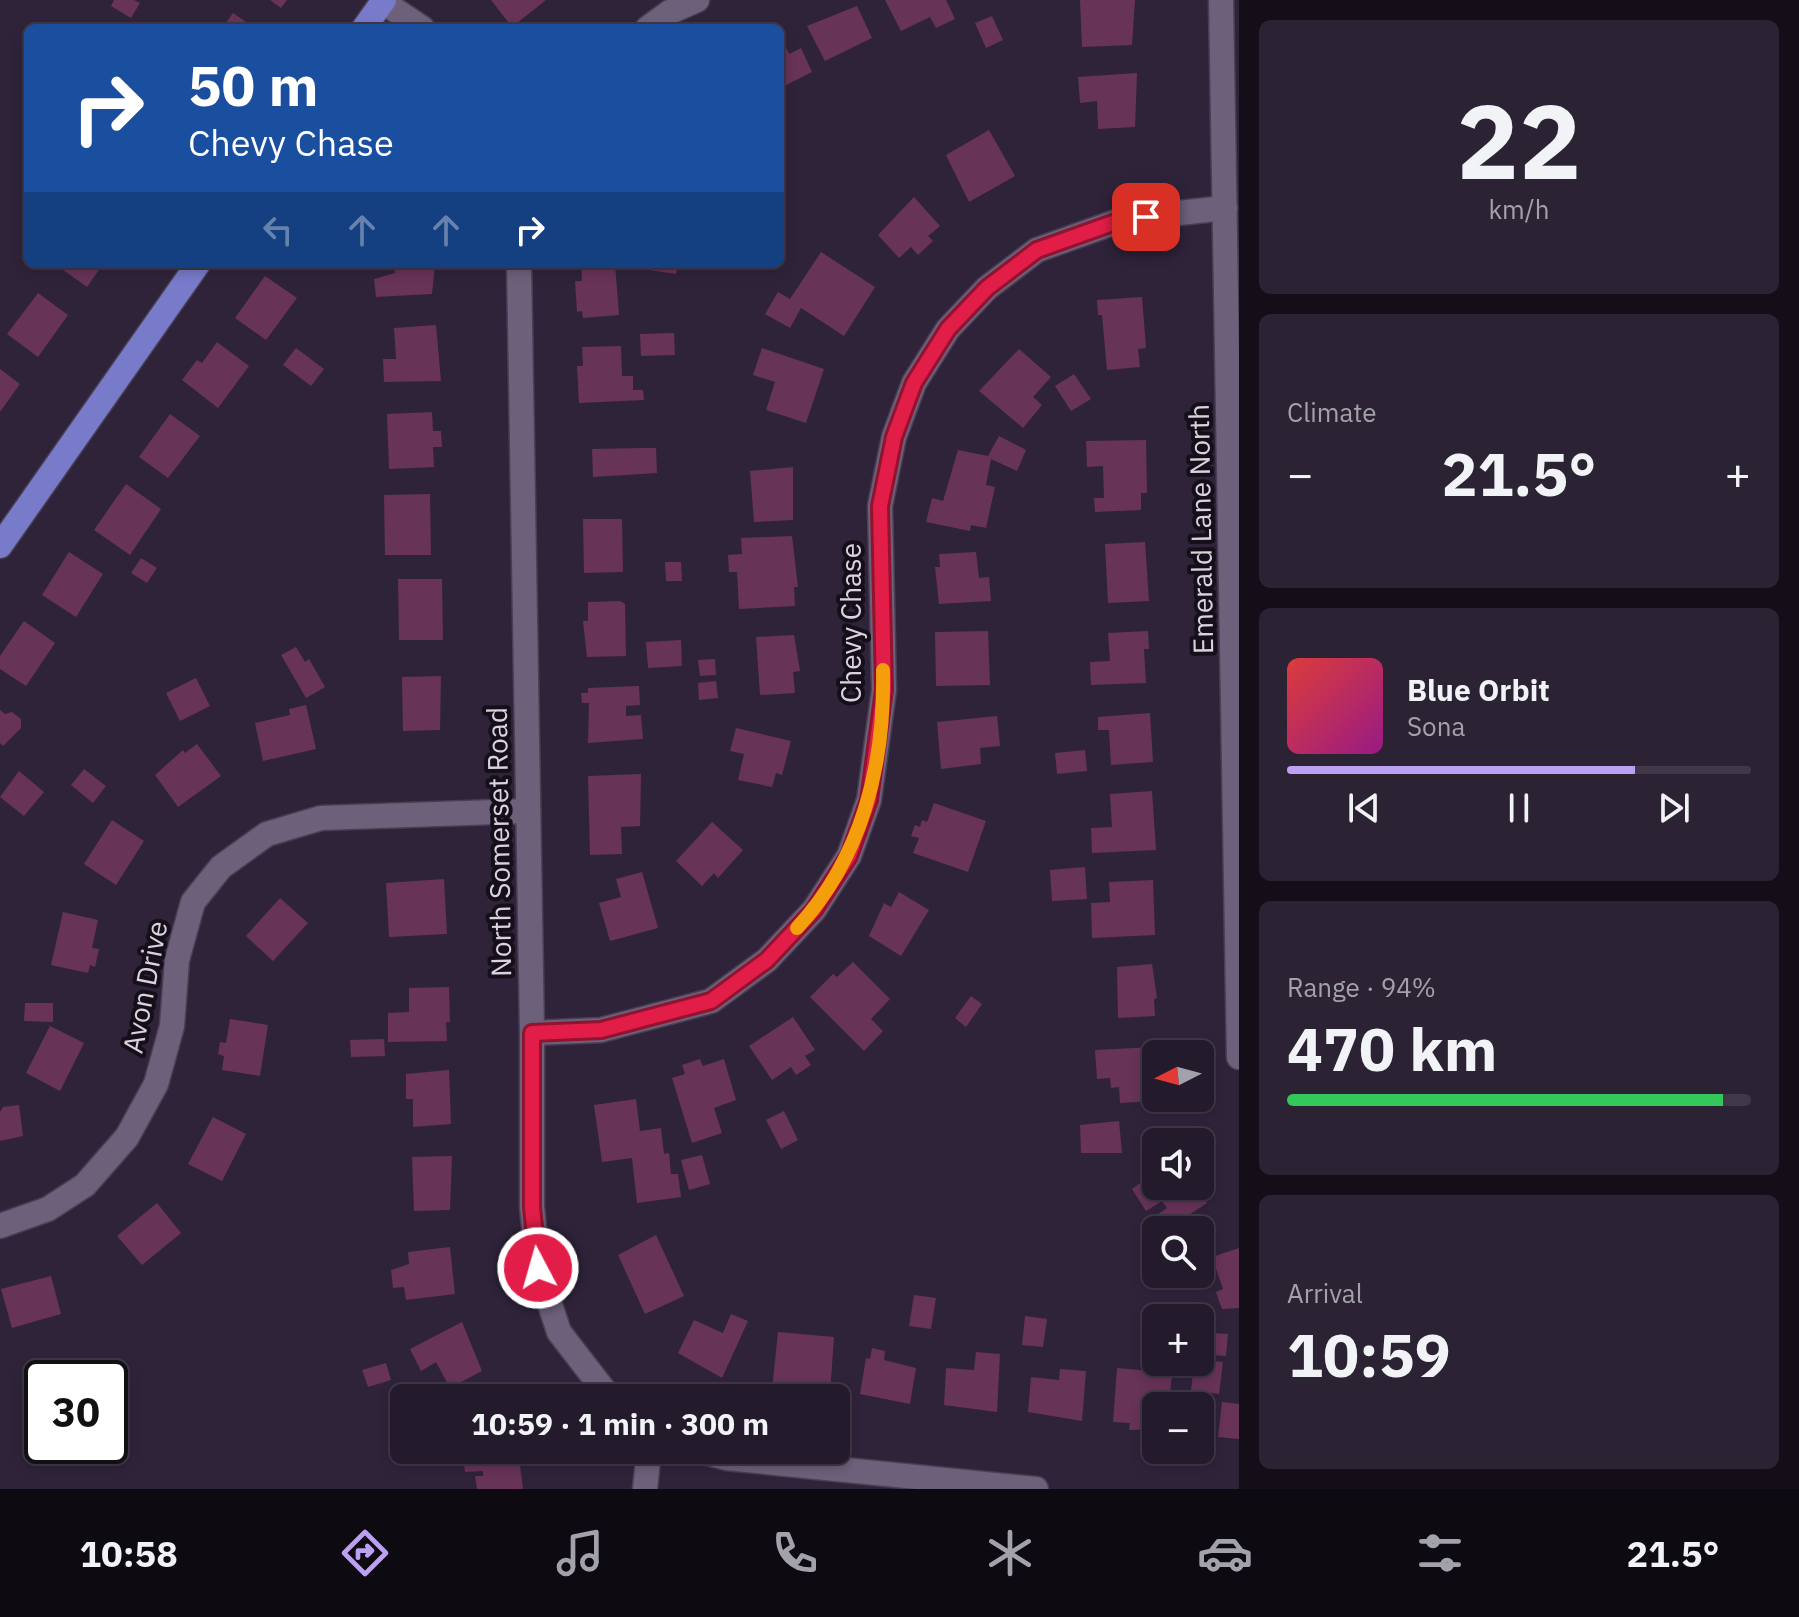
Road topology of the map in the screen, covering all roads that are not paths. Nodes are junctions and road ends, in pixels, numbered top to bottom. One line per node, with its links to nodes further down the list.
1 (697, 0): 6 (street)
2 (1221, 0): 7 (street, Emerald Lane North)
3 (383, 1): 4 (main road); 5 (street)
4 (367, 24)
5 (416, 24)
6 (654, 24)
7 (1225, 208): 12 (street, Chevy Chase); 13 (street, Emerald Lane North)
8 (195, 268): 10 (main road)
9 (519, 268): 11 (street, North Somerset Road)
10 (0, 546)
11 (528, 811): 12 (street, North Somerset Road); 14 (street, Avon Drive)
12 (532, 1033): 15 (street, North Somerset Road)
13 (1239, 1057)
14 (0, 1226)
15 (599, 1384)
16 (648, 1464): 18 (street)
17 (786, 1464): 19 (street)
18 (645, 1489)
19 (1036, 1489)

